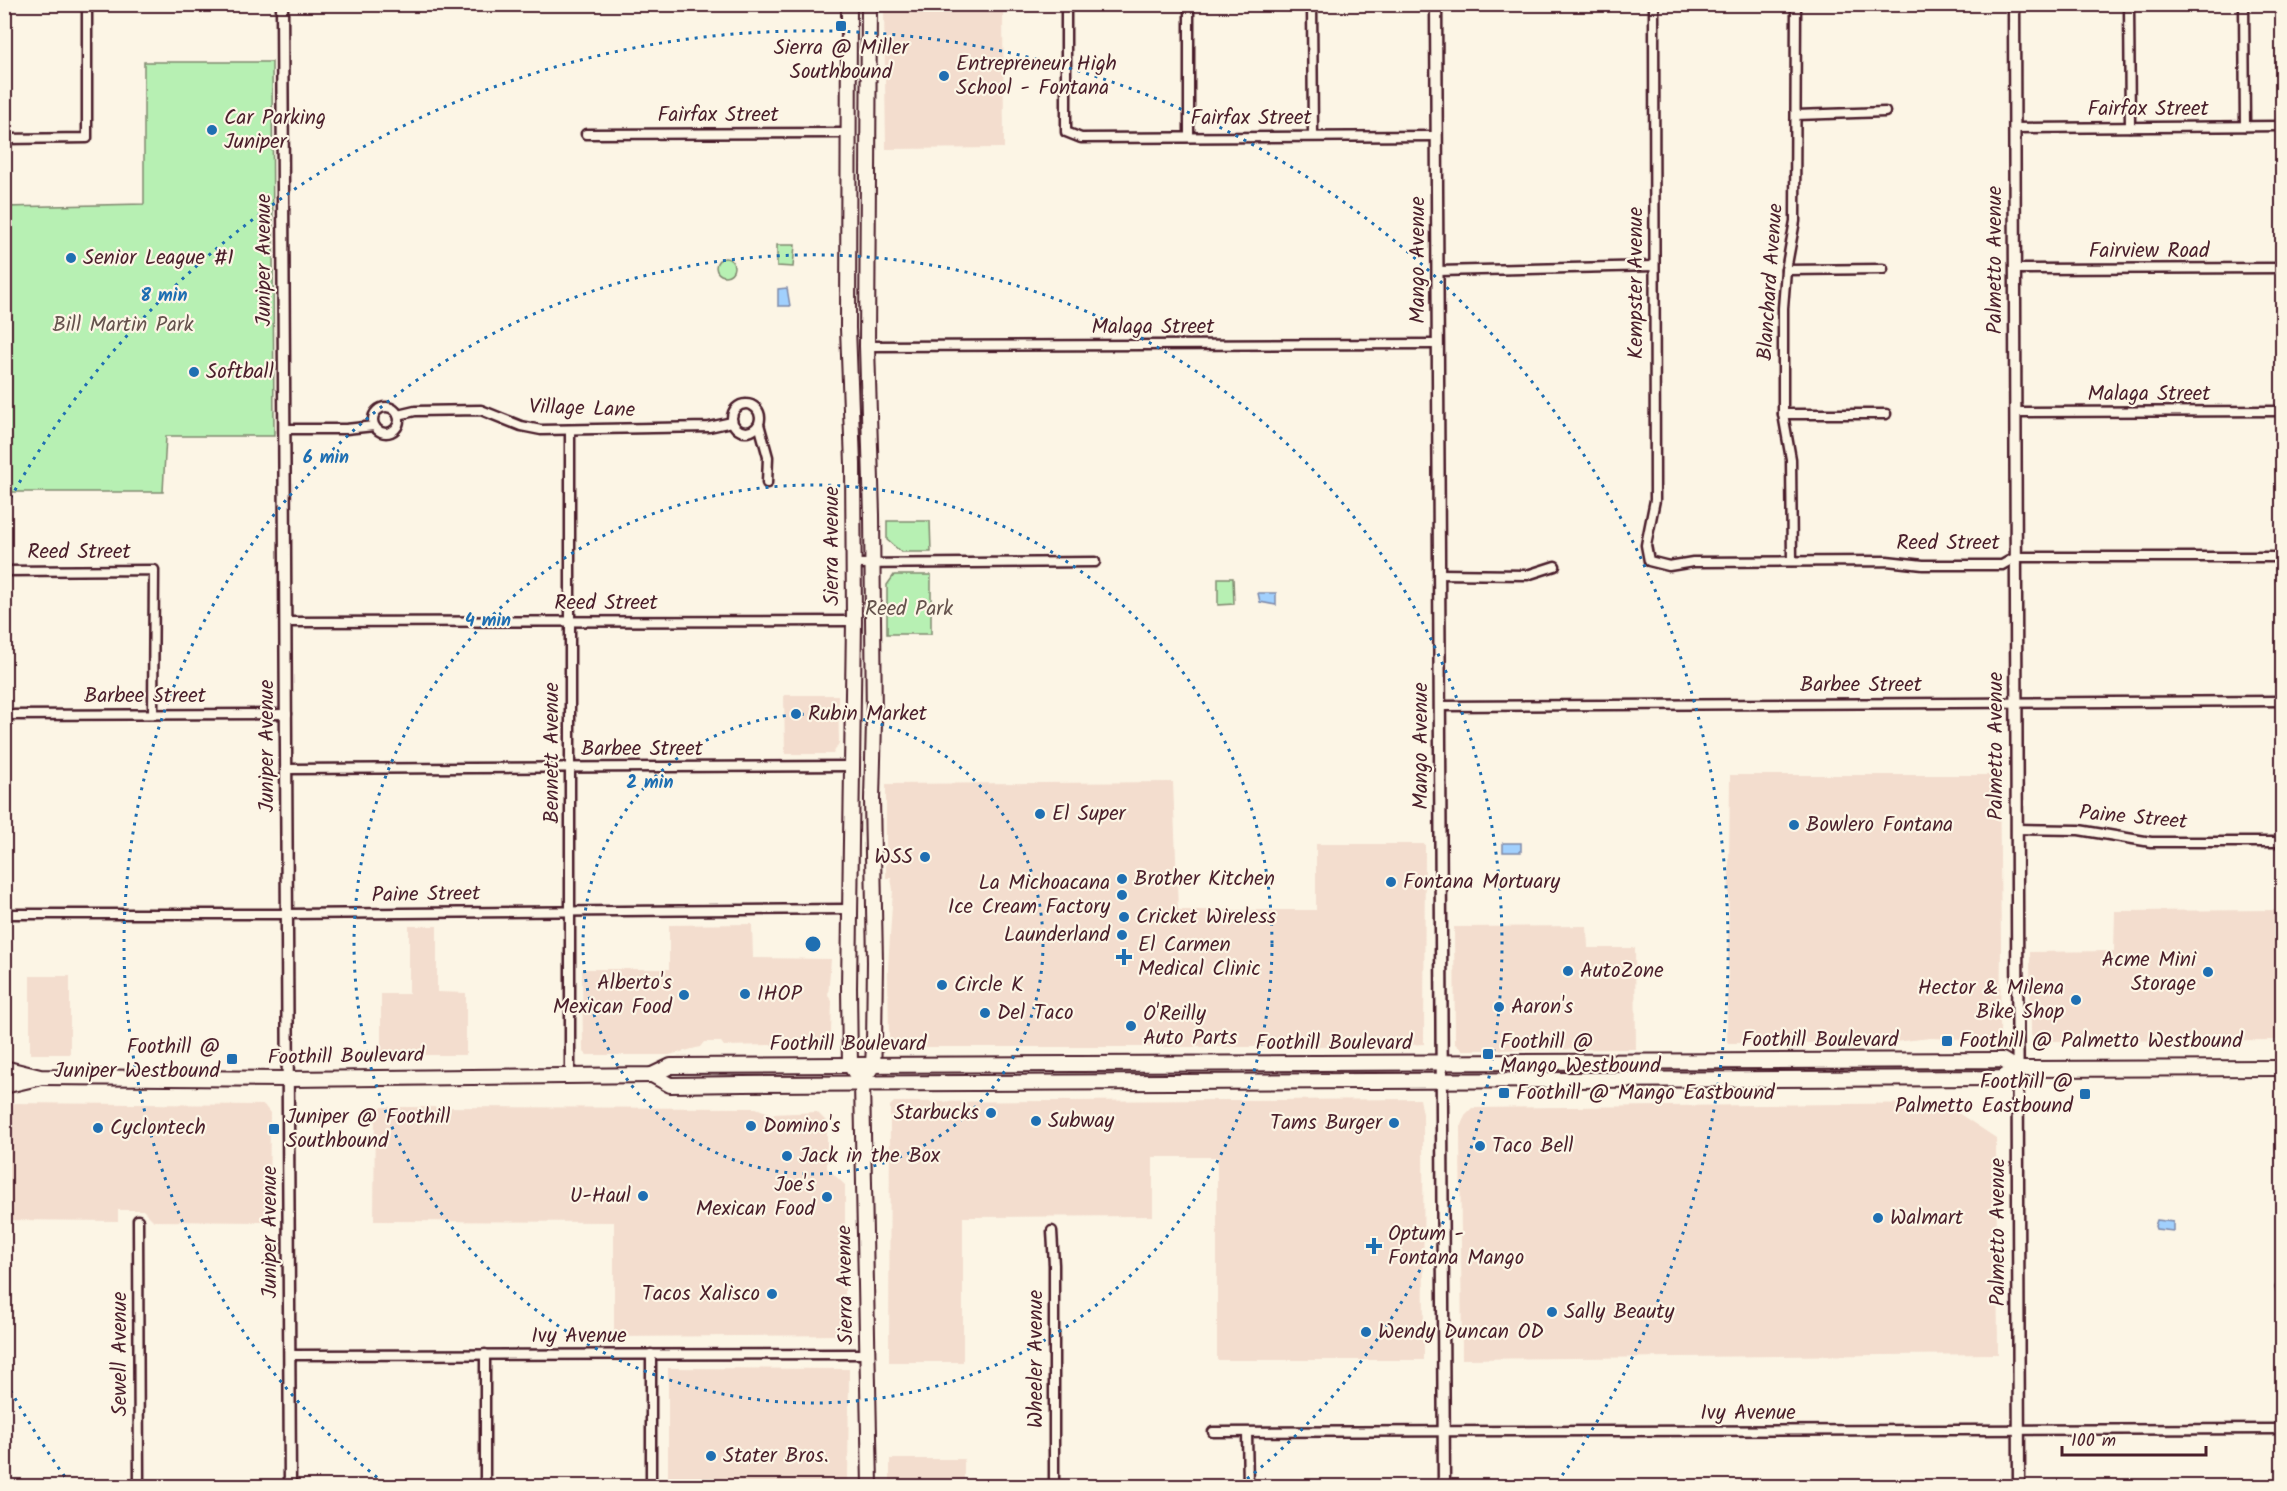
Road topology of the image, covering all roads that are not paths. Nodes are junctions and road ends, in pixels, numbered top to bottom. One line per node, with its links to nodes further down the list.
1 (87, 4): 25 (street)
2 (282, 4): 42 (street, Juniper Avenue)
3 (849, 4): 20 (main road, Sierra Avenue)
4 (869, 4): 33 (main road, Sierra Avenue)
5 (1066, 4): 22 (street, Fairfax Street)
6 (1189, 4): 22 (street)
7 (1312, 4): 23 (street)
8 (1436, 4): 24 (street, Mango Avenue)
9 (1654, 4): 26 (street, Kempster Avenue)
10 (1796, 4): 15 (street, Blanchard Avenue)
11 (2014, 4): 19 (street, Palmetto Avenue)
12 (2129, 4): 18 (street)
13 (2244, 4): 16 (street)
14 (1885, 112): 15 (street)
15 (1796, 115): 30 (street, Blanchard Avenue)
16 (2245, 126): 17 (street, Fairfax Street); 18 (street, Fairfax Street)
17 (2283, 126)
18 (2130, 127): 19 (street, Fairfax Street)
19 (2014, 128): 29 (street, Palmetto Avenue)
20 (849, 133): 21 (street, Fairfax Street); 50 (main road, Sierra Avenue)
21 (586, 134)
22 (1190, 136): 23 (street, Fairfax Street)
23 (1313, 136): 24 (street, Fairfax Street)
24 (1437, 136): 31 (street, Mango Avenue)
25 (4, 139)
26 (1654, 266): 31 (street); 47 (street, Kempster Avenue)
27 (2283, 268): 29 (street, Fairview Road)
28 (1883, 269): 30 (street)
29 (2015, 269): 35 (street, Palmetto Avenue)
30 (1786, 270): 36 (street, Blanchard Avenue)
31 (1438, 271): 32 (street, Mango Avenue)
32 (1438, 344): 33 (street, Malaga Street); 54 (street, Mango Avenue)
33 (867, 346): 51 (main road, Sierra Avenue)
34 (2283, 411): 35 (street, Malaga Street)
35 (2015, 412): 46 (street, Palmetto Avenue)
36 (1783, 414): 37 (street); 48 (street, Blanchard Avenue)
37 (1886, 414)
38 (398, 415): 41 (street); 41 (street); 43 (street, Village Lane)
39 (732, 422): 40 (street); 40 (street); 43 (street, Village Lane)
40 (759, 424): 44 (street)
41 (374, 426): 42 (street)
42 (285, 429): 57 (street, Juniper Avenue)
43 (570, 430): 55 (street, Bennett Avenue)
44 (767, 483)
45 (2283, 556): 46 (street, Reed Street)
46 (2016, 557): 48 (street, Reed Street); 59 (street, Palmetto Avenue)
47 (1649, 561): 48 (street, Reed Street)
48 (1792, 561)
49 (1095, 562): 51 (street)
50 (853, 564): 51 (street); 56 (main road, Sierra Avenue)
51 (872, 564): 76 (main road, Sierra Avenue)
52 (1556, 566): 54 (street)
53 (4, 571): 61 (street, Reed Street)
54 (1439, 574): 60 (street, Mango Avenue)
55 (570, 621): 56 (street, Reed Street); 57 (street, Reed Street); 65 (street, Bennett Avenue)
56 (854, 621): 64 (main road, Sierra Avenue)
57 (286, 622): 62 (street, Juniper Avenue)
58 (2283, 700): 59 (street, Barbee Street)
59 (2016, 702): 60 (street, Barbee Street); 67 (street, Palmetto Avenue)
60 (1440, 706): 74 (street, Mango Avenue)
61 (153, 714): 62 (street, Barbee Street); 63 (street, Barbee Street)
62 (287, 714): 66 (street, Juniper Avenue)
63 (4, 715)
64 (852, 766): 65 (street, Barbee Street); 69 (main road, Sierra Avenue)
65 (570, 768): 66 (street, Barbee Street); 70 (street, Bennett Avenue)
66 (287, 769): 72 (street, Juniper Avenue)
67 (2017, 830): 68 (street, Paine Street); 79 (street, Palmetto Avenue)
68 (2283, 842)
69 (849, 909): 70 (street, Paine Street); 75 (main road, Sierra Avenue)
70 (570, 911): 72 (street, Paine Street); 81 (street, Bennett Avenue)
71 (4, 914): 72 (street, Paine Street)
72 (288, 914): 84 (street, Juniper Avenue)
73 (1700, 1062): 74 (main road, Foothill Boulevard); 79 (main road, Foothill Boulevard); 83 (main road)
74 (1442, 1063): 76 (main road, Foothill Boulevard); 85 (street, Mango Avenue)
75 (850, 1065): 76 (main road, Foothill Boulevard); 80 (main road, Foothill Boulevard); 86 (main road)
76 (873, 1065): 86 (main road)
77 (4, 1068): 82 (main road, Foothill Boulevard)
78 (2283, 1068): 79 (main road, Foothill Boulevard)
79 (2017, 1069): 83 (main road, Foothill Boulevard); 95 (street, Palmetto Avenue)
80 (652, 1075): 81 (main road, Foothill Boulevard); 86 (main road, Foothill Boulevard)
81 (570, 1076): 84 (main road, Foothill Boulevard)
82 (40, 1077): 84 (main road, Foothill Boulevard); 87 (main road, Foothill Boulevard)
83 (1700, 1078): 85 (main road, Foothill Boulevard)
84 (289, 1079): 93 (street, Juniper Avenue)
85 (1442, 1080): 86 (main road, Foothill Boulevard); 96 (street, Mango Avenue)
86 (862, 1083): 92 (main road, Sierra Avenue)
87 (4, 1086)
88 (138, 1221): 99 (street, Sewell Avenue)
89 (1052, 1231): 104 (street, Wheeler Avenue)
90 (485, 1354): 91 (street, Ivy Avenue); 93 (street, Ivy Avenue); 101 (street)
91 (651, 1354): 92 (street, Ivy Avenue); 102 (street)
92 (868, 1354): 103 (main road, Sierra Avenue)
93 (290, 1355): 100 (street, Juniper Avenue)
94 (2283, 1429): 95 (street, Ivy Avenue)
95 (2019, 1430): 96 (street, Ivy Avenue); 107 (street, Palmetto Avenue)
96 (1443, 1431): 98 (street, Ivy Avenue); 106 (street, Mango Avenue)
97 (1213, 1432): 98 (street, Ivy Avenue)
98 (1247, 1433): 105 (street)
99 (139, 1486)
100 (290, 1486)
101 (485, 1486)
102 (651, 1486)
103 (870, 1486)
104 (1054, 1486)
105 (1248, 1486)
106 (1444, 1486)
107 (2019, 1486)

